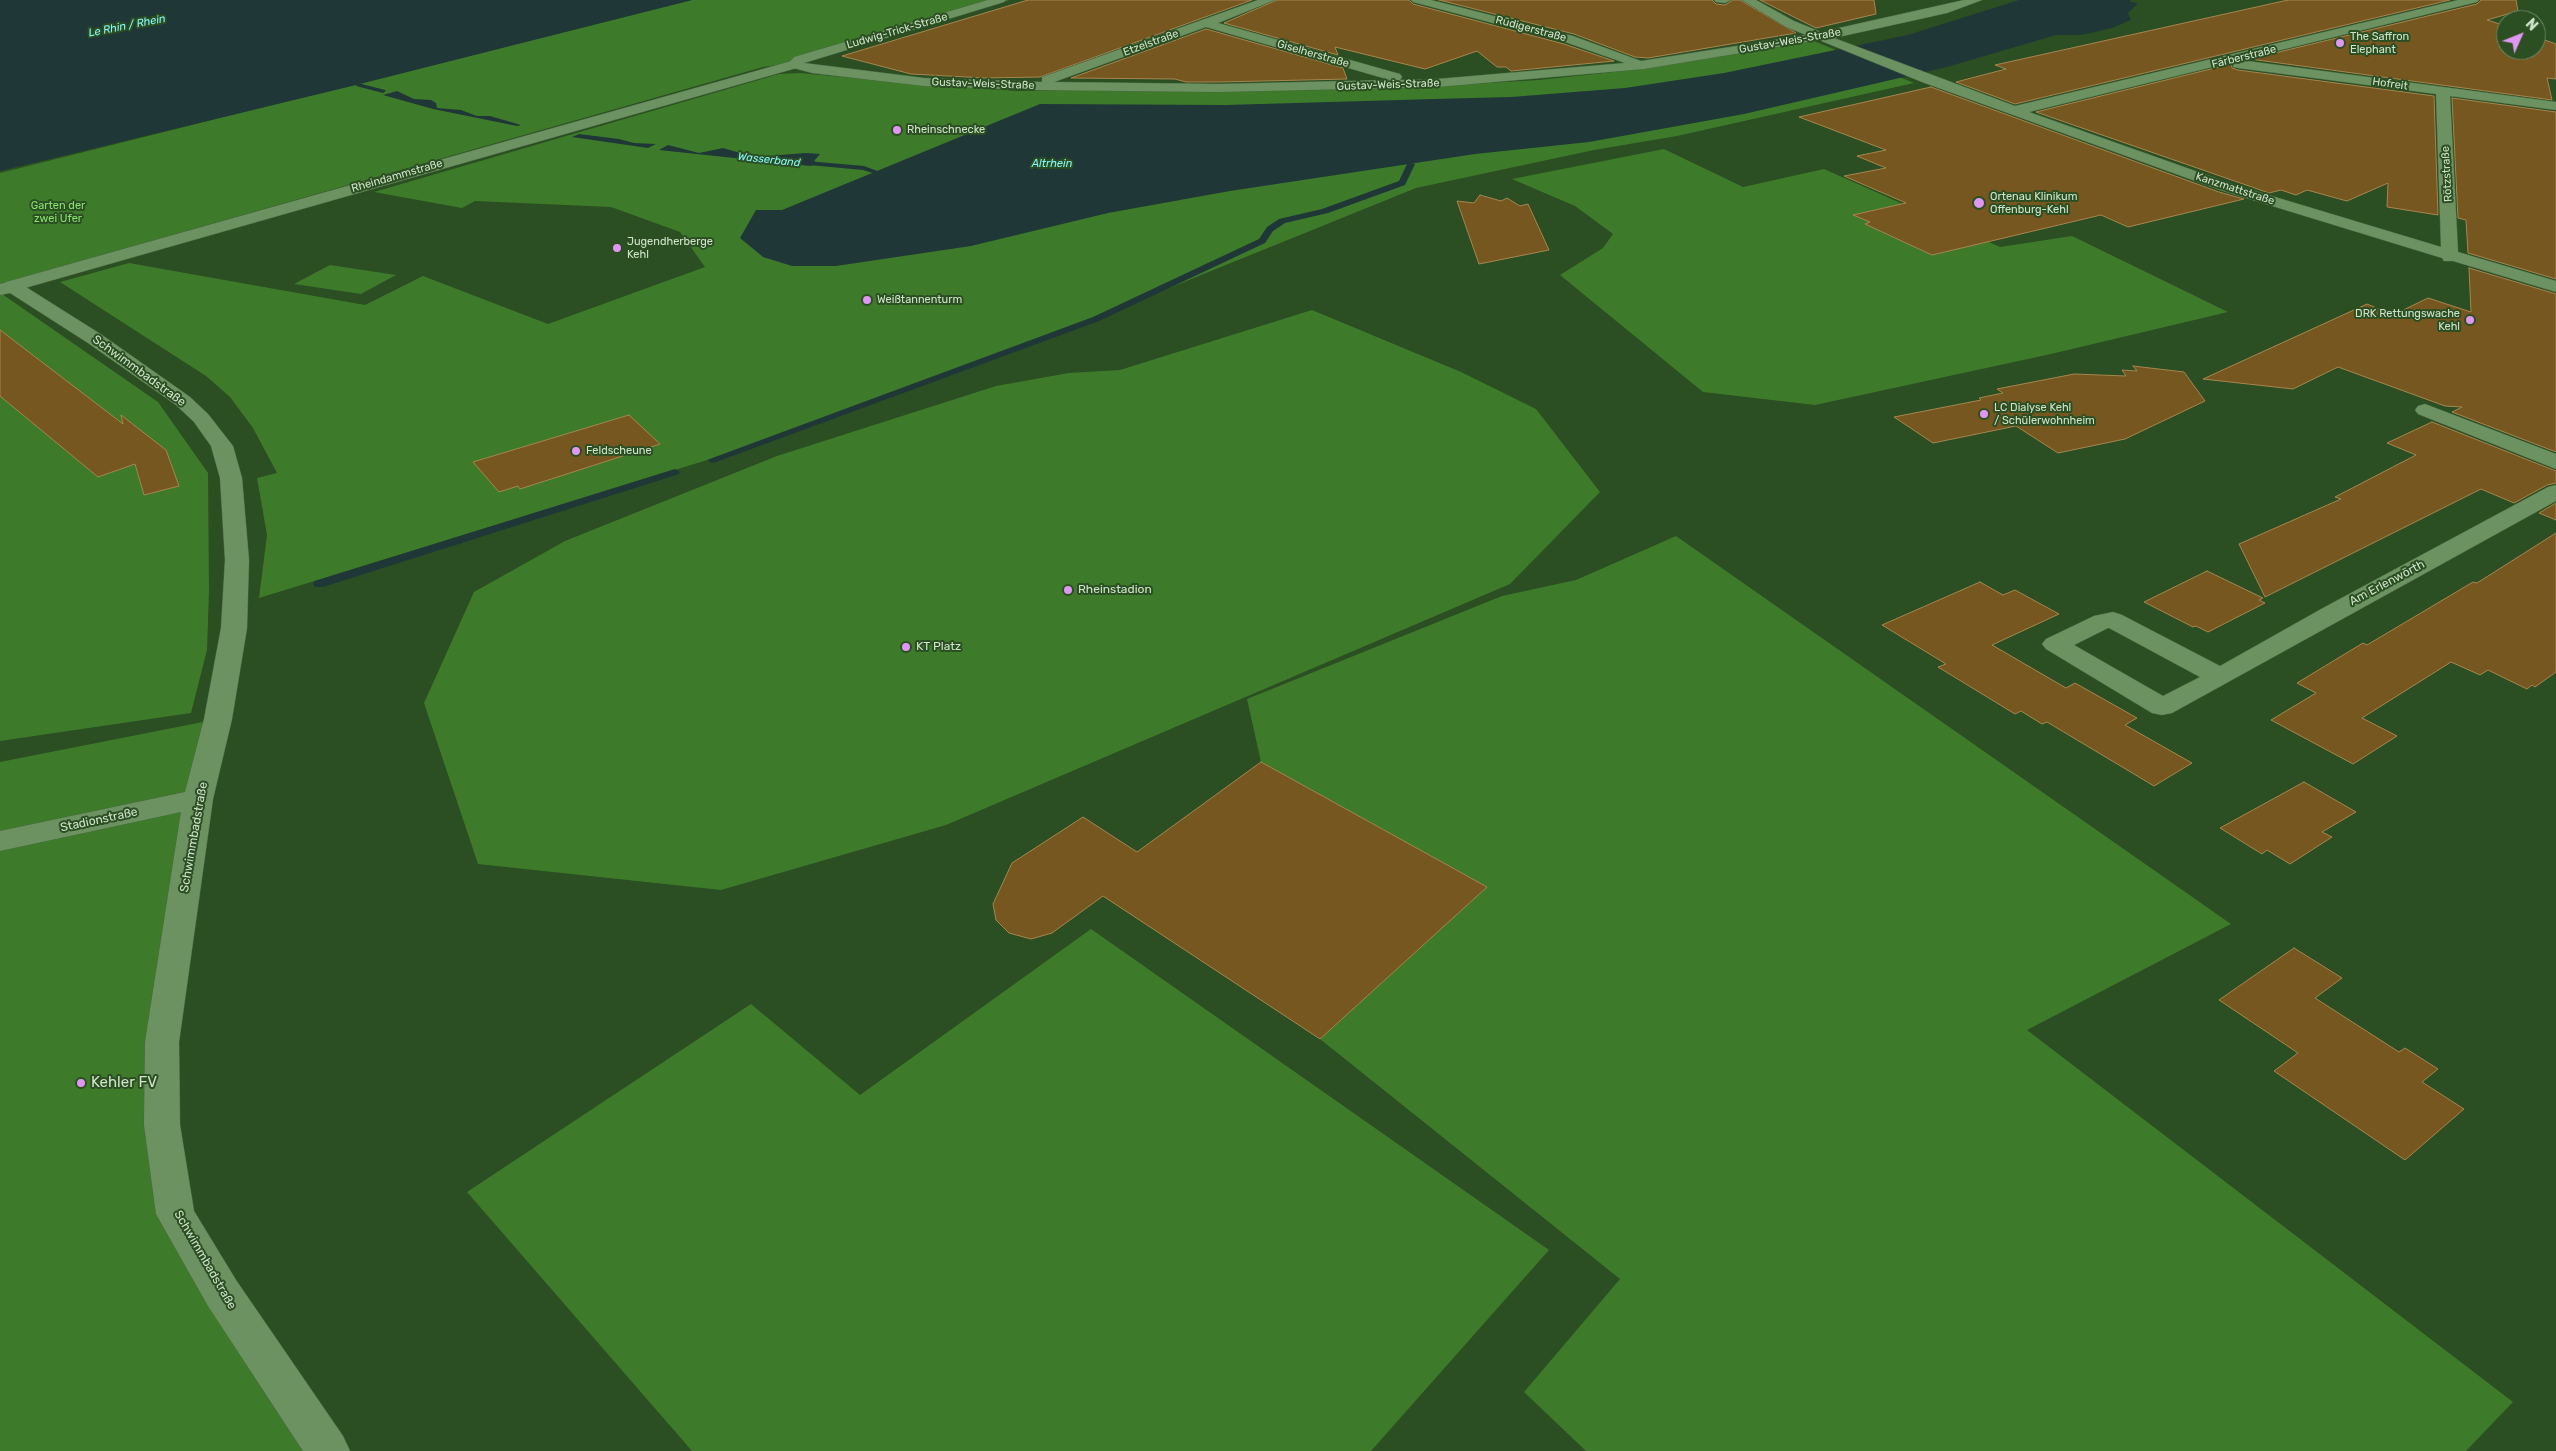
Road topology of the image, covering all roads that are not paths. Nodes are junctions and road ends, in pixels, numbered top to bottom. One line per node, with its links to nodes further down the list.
1 (1000, 0): 12 (street, Ludwig-Trick-Straße)
2 (1269, 0): 9 (street, Etzelstraße)
3 (1418, 0): 13 (street, Rüdigerstraße)
4 (1720, 0): 5 (street)
5 (1725, 0)
6 (1748, 0): 10 (street, Kanzmattstraße)
7 (1976, 0): 10 (street, Gustav-Weis-Straße)
8 (2473, 0): 11 (street, Färberstraße)
9 (1206, 23): 14 (street, Giselherstraße); 15 (street, Etzelstraße)
10 (1821, 37): 13 (street, Gustav-Weis-Straße); 18 (street, Kanzmattstraße)
11 (2224, 62): 16 (street, Hofreit); 18 (street, Färberstraße)
12 (795, 64): 15 (street, Gustav-Weis-Straße); 21 (street, Rheindammstraße)
13 (1644, 65): 14 (street, Gustav-Weis-Straße)
14 (1419, 84): 15 (street, Gustav-Weis-Straße)
15 (1032, 86)
16 (2443, 91): 17 (street, Hofreit); 19 (street, Rötzstraße)
17 (2556, 106)
18 (2014, 111): 19 (street, Kanzmattstraße)
19 (2450, 257): 20 (street, Kanzmattstraße)
20 (2556, 287)
21 (6, 288): 26 (street, Schwimmbadstraße)
22 (2425, 410): 23 (street)
23 (2556, 462)
24 (2556, 492): 25 (street, Am Erlenwörth)
25 (2220, 677): 25 (street, Am Erlenwörth)
26 (198, 799): 27 (street, Stadionstraße); 28 (street, Schwimmbadstraße)
27 (0, 841)
28 (328, 1451)

